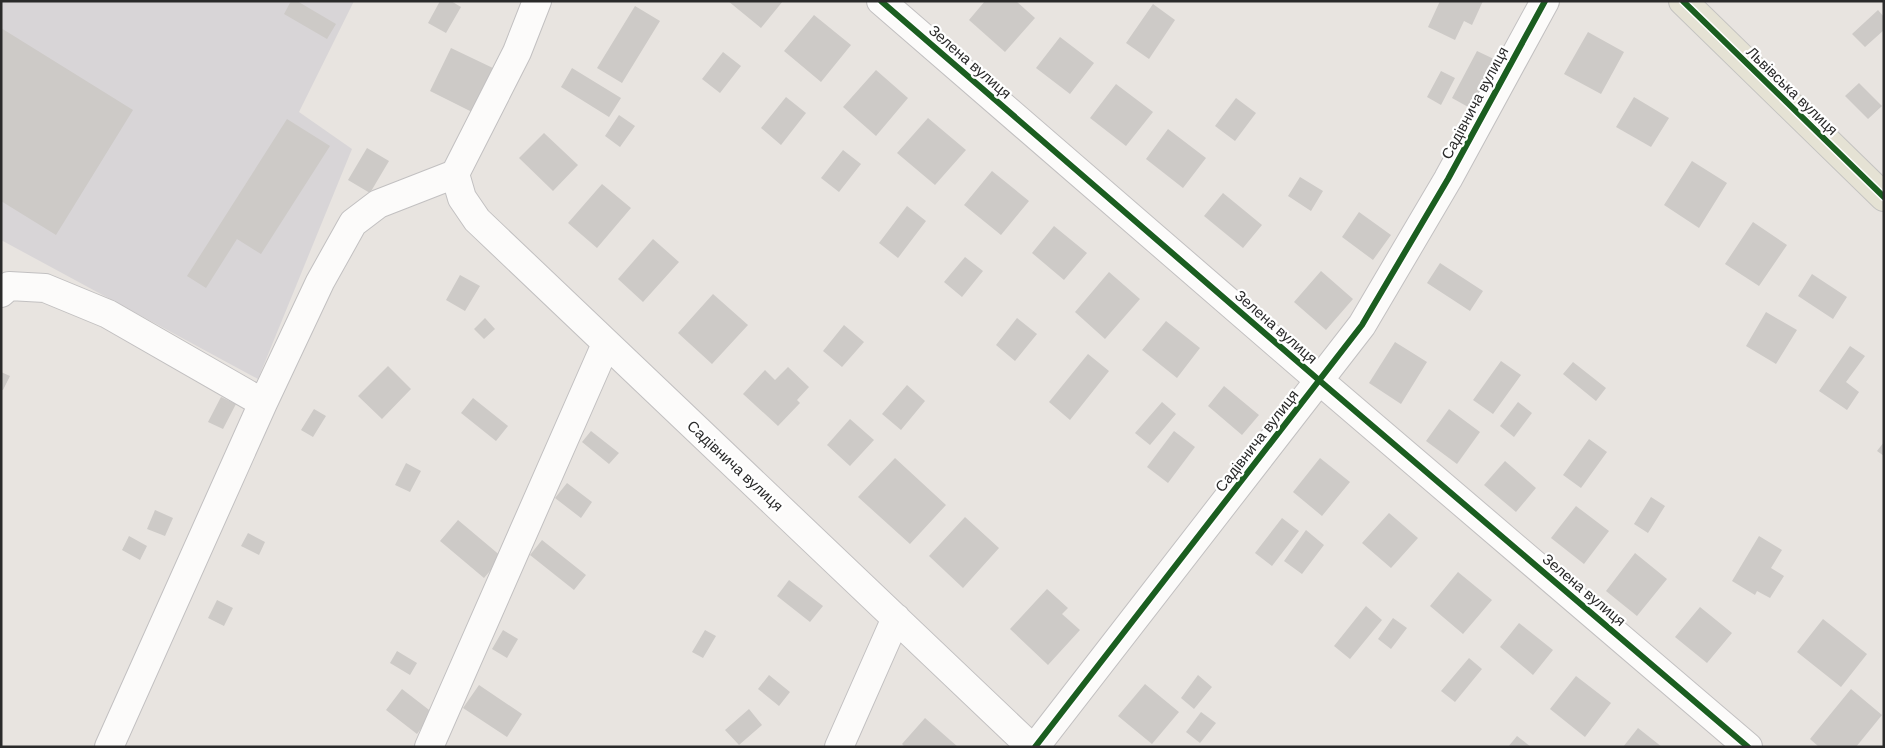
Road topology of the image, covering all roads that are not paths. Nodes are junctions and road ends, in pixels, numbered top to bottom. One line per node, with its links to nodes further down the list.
1 (537, 1): 5 (street)
2 (881, 1): 9 (street, Зелена вулиця)
3 (1545, 1): 9 (street, Садівнича вулиця)
4 (1683, 1): 6 (main road, Львівська вулиця)
5 (455, 174): 8 (street, Садівнича вулиця); 10 (street)
6 (1884, 197)
7 (1, 293): 10 (street)
8 (606, 344): 11 (street, Садівнича вулиця); 13 (street)
9 (1320, 381): 16 (street, Садівнича вулиця); 17 (street, Зелена вулиця)
10 (263, 403): 12 (street)
11 (896, 618): 14 (street); 15 (street, Садівнича вулиця)
12 (109, 747)
13 (429, 747)
14 (839, 747)
15 (1031, 747)
16 (1035, 747)
17 (1748, 747)

